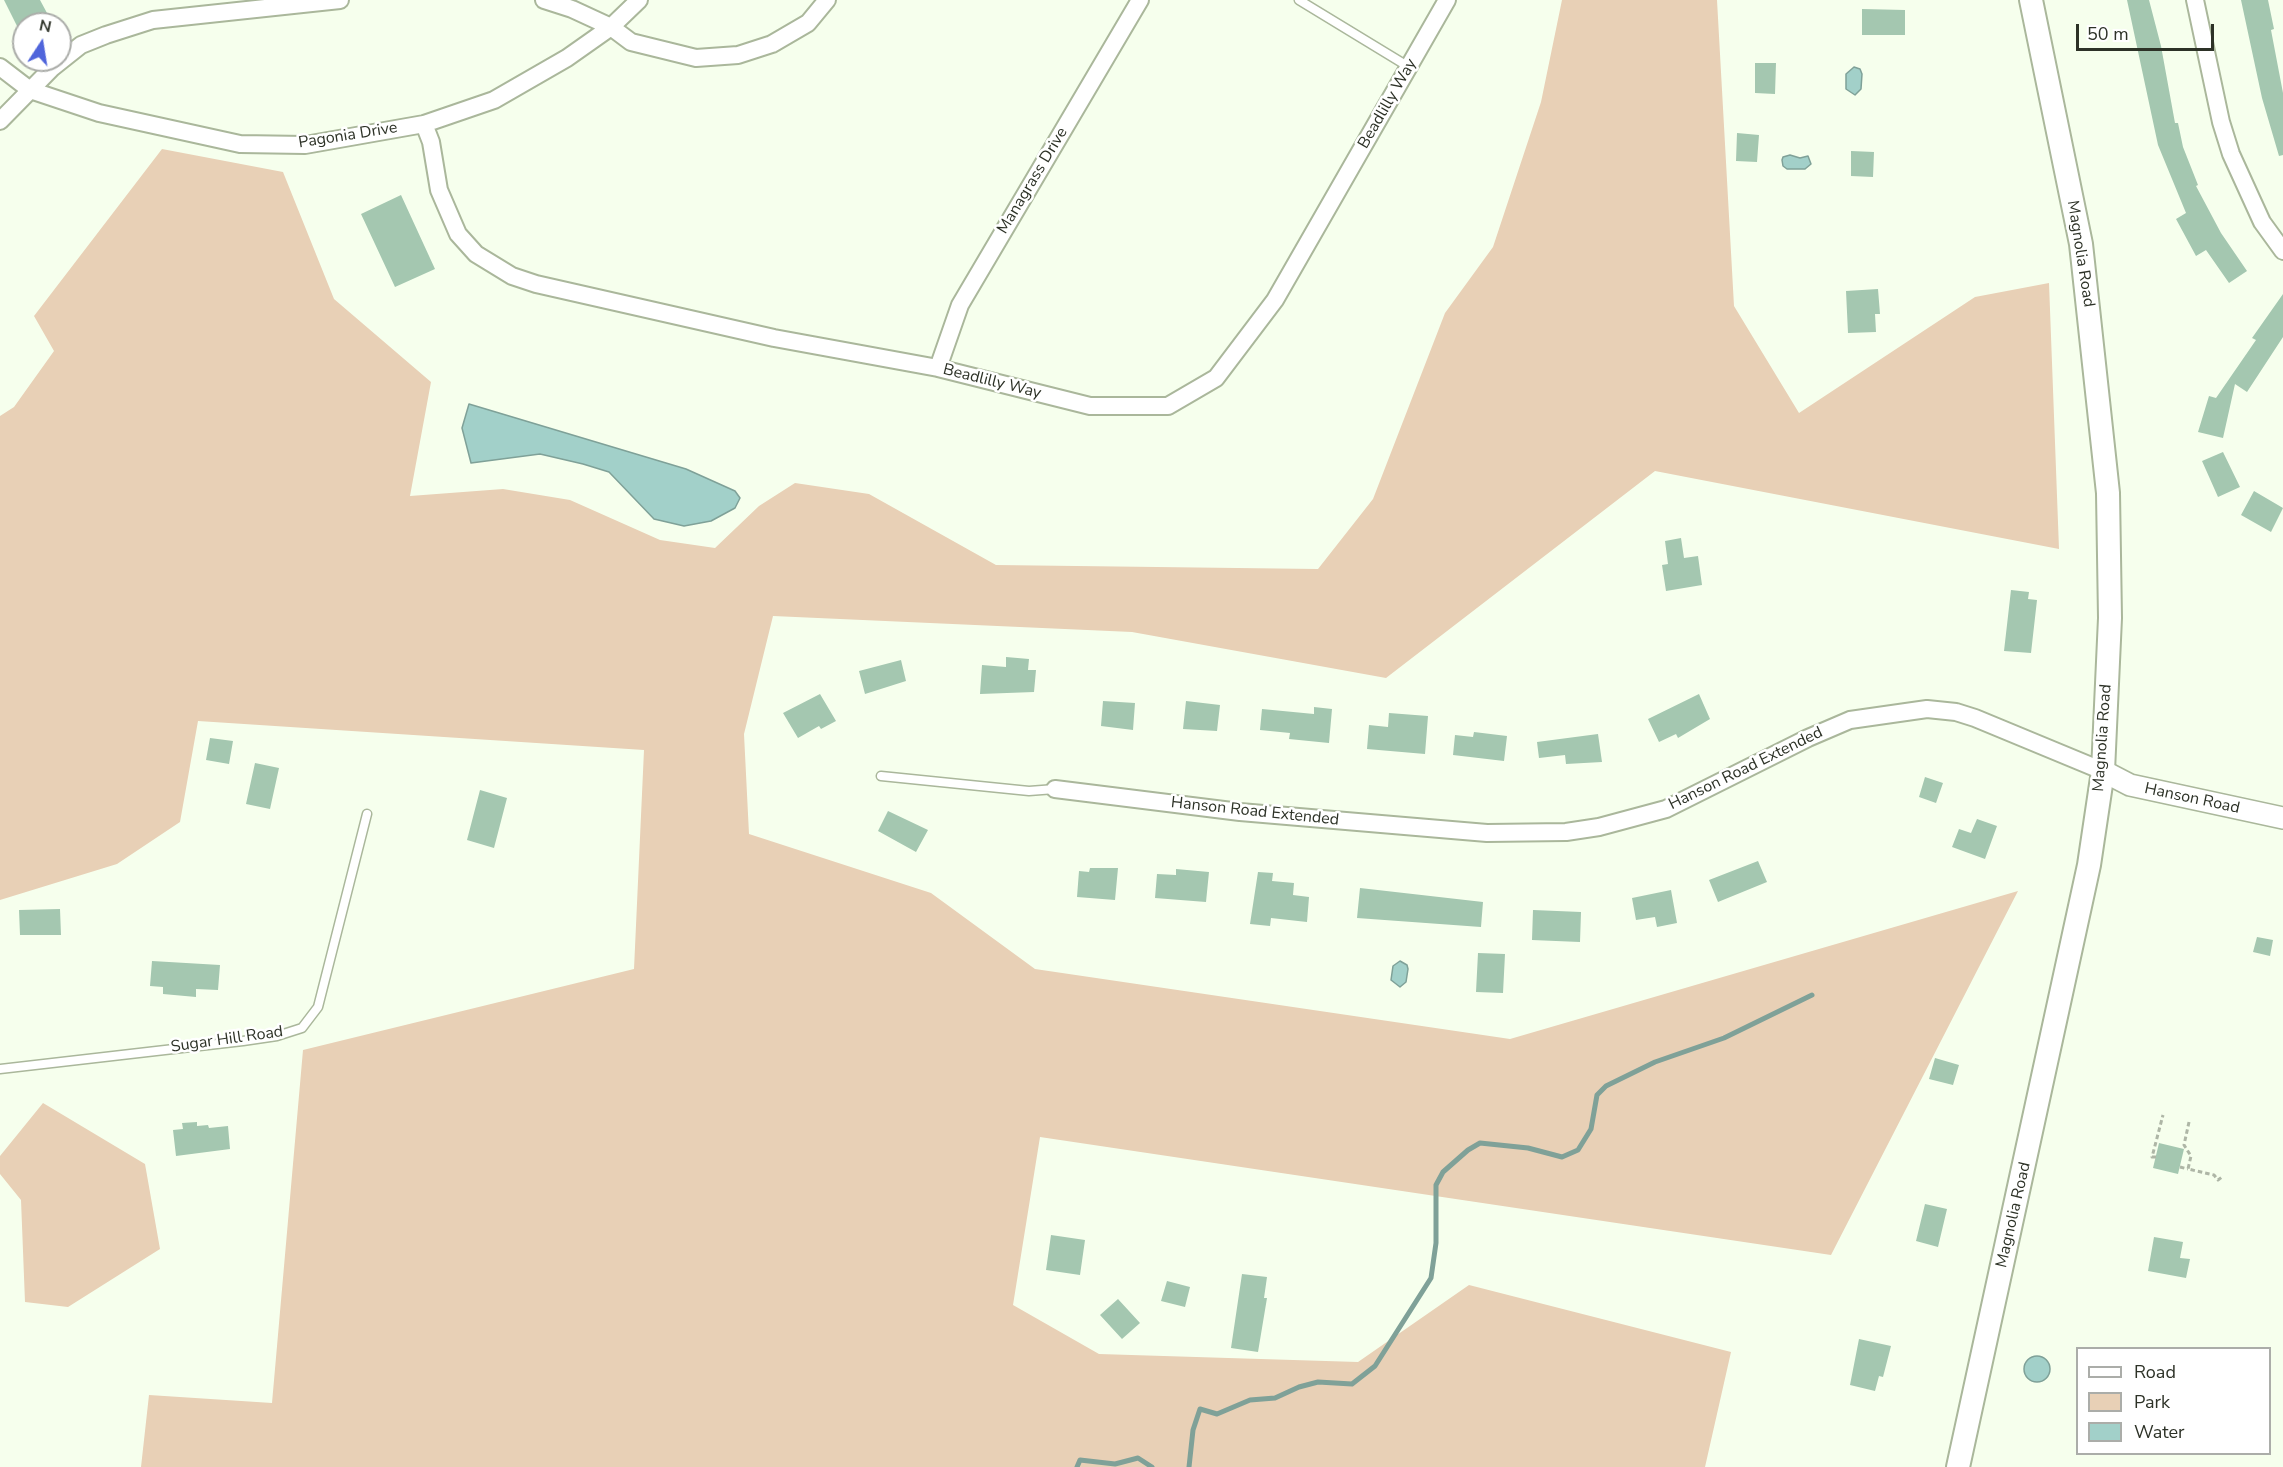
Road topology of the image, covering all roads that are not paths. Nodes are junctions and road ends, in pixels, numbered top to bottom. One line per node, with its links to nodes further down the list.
1 (340, 0): 13 (street)
2 (544, 0): 10 (street)
3 (639, 0): 10 (street, Pagonia Drive)
4 (826, 0): 10 (street)
5 (1140, 0): 17 (street, Managrass Drive)
6 (1299, 0): 12 (lane)
7 (1447, 0): 12 (street, Beadlilly Way)
8 (2031, 0): 18 (main road, Magnolia Road)
9 (2195, 0): 16 (street)
10 (611, 27): 15 (street, Pagonia Drive)
11 (0, 67): 13 (street, Pagonia Drive)
12 (1408, 67): 17 (street, Beadlilly Way)
13 (30, 90): 14 (street); 15 (street, Pagonia Drive)
14 (0, 121)
15 (424, 124): 17 (street, Beadlilly Way)
16 (2283, 251)
17 (938, 368)
18 (2103, 771): 20 (street, Hanson Road Extended); 22 (street, Hanson Road); 24 (main road, Magnolia Road)
19 (881, 776): 20 (lane)
20 (1055, 789)
21 (367, 814): 23 (lane, Sugar Hill Road)
22 (2283, 818)
23 (0, 1069)
24 (1958, 1467)

